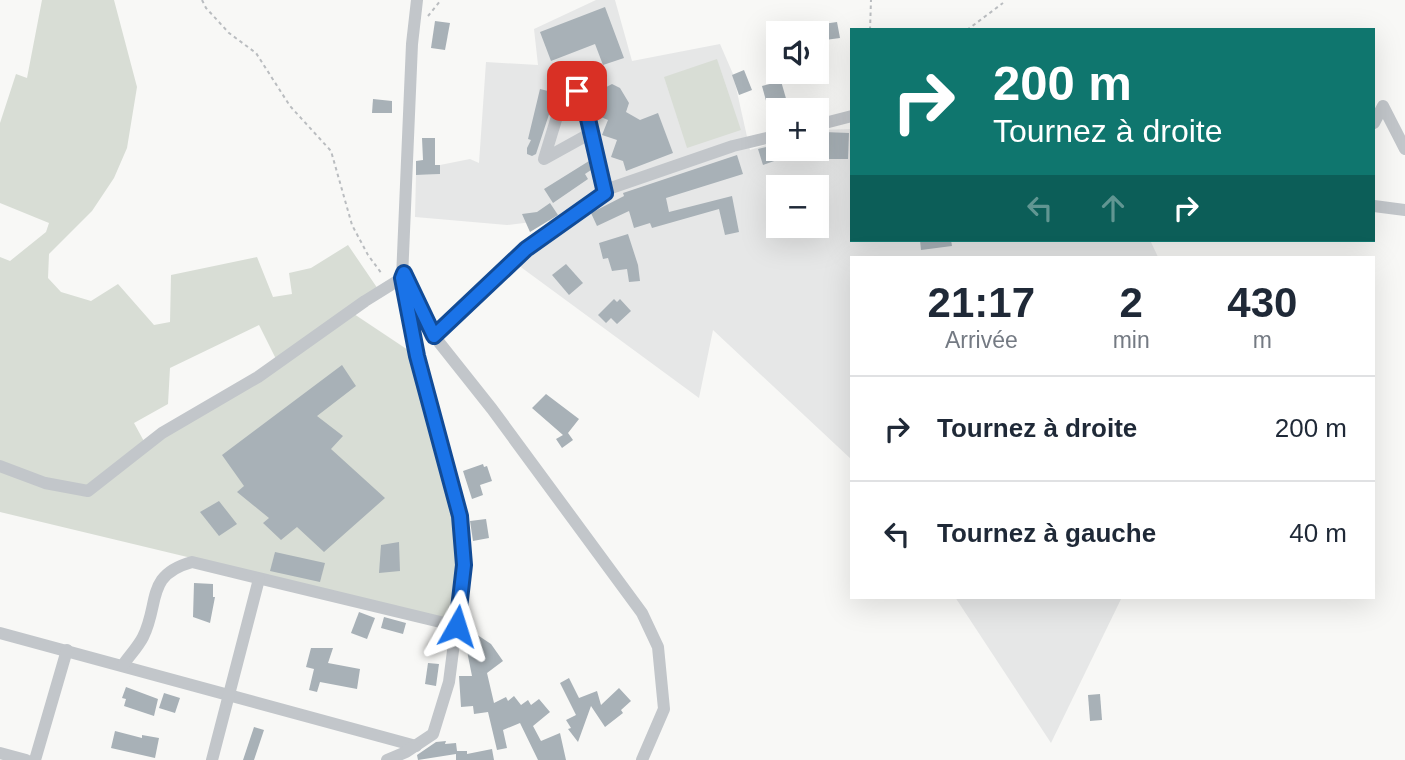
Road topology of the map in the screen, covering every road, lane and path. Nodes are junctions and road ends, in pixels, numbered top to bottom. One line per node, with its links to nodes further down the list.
1 (202, 0): 17 (path)
2 (417, 0): 16 (street)
3 (871, 0): 5 (path)
4 (1003, 3): 6 (path)
5 (870, 28)
6 (970, 28)
7 (850, 117): 9 (street)
8 (1375, 120): 12 (street)
9 (829, 122)
10 (591, 134): 10 (street); 13 (street)
11 (766, 138): 13 (street)
12 (1405, 149)
13 (605, 193): 18 (street)
14 (1375, 206): 15 (street)
15 (1404, 208)
16 (403, 276): 17 (street); 18 (street); 21 (street)
17 (390, 286): 19 (street)
18 (434, 336): 32 (street)
19 (0, 466)
20 (259, 579): 21 (street); 24 (street); 25 (street)
21 (457, 626): 26 (street)
22 (0, 633): 23 (street)
23 (67, 650): 24 (street); 29 (street)
24 (123, 665): 25 (street)
25 (228, 695): 26 (street); 30 (street)
26 (416, 746): 31 (street)
27 (0, 753): 28 (street)
28 (26, 760)
29 (35, 760)
30 (212, 760)
31 (387, 760)
32 (642, 760)

